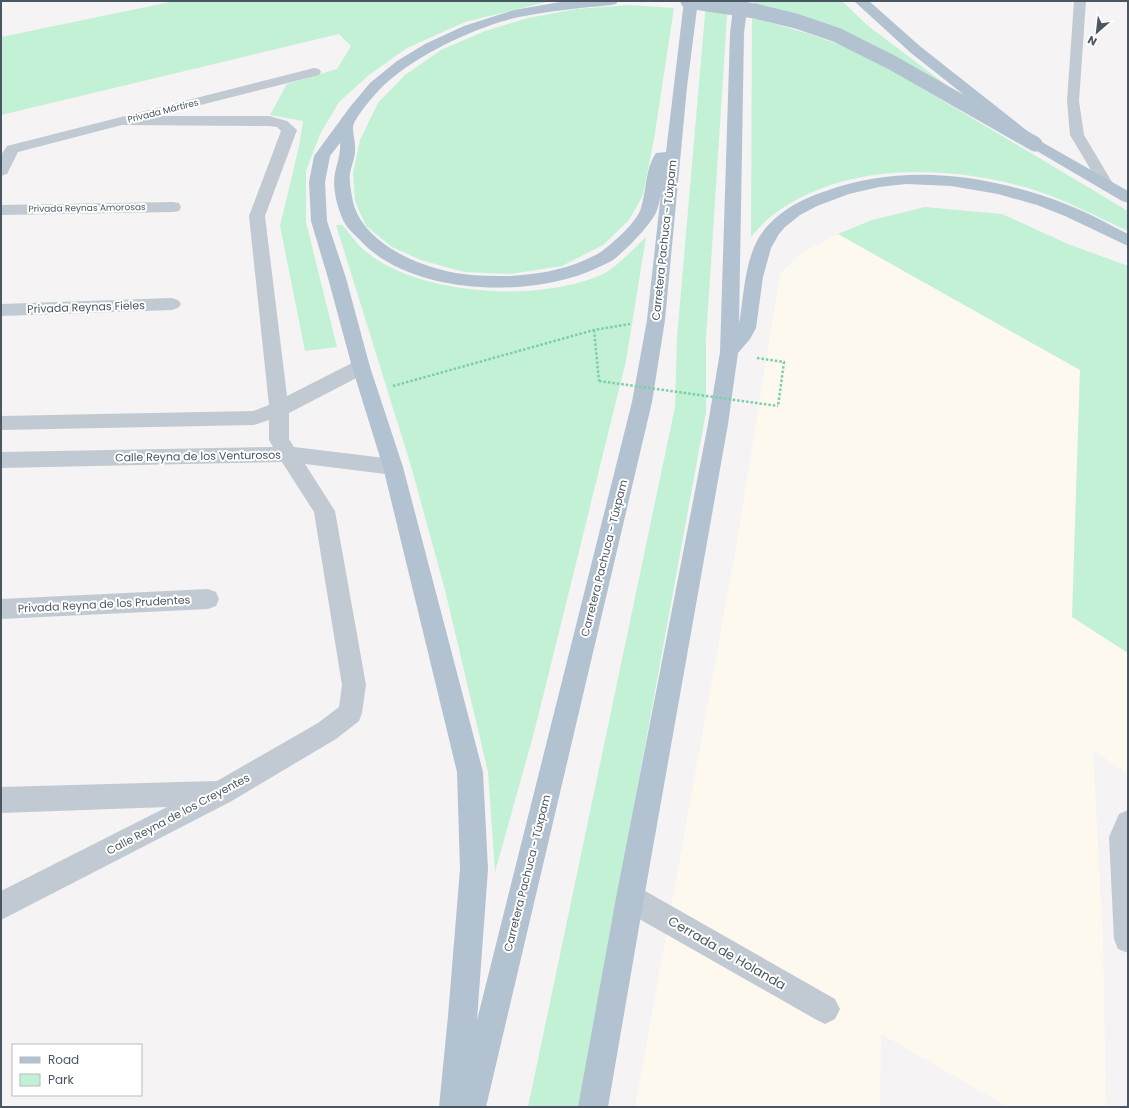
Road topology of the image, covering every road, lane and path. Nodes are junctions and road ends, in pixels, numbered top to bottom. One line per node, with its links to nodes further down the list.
1 (607, 1): 2 (main road); 10 (main road)
2 (612, 1)
3 (688, 1): 12 (main road, bridge)
4 (692, 1): 11 (main road, Carretera Pachuca - Túxpam)
5 (741, 1): 23 (main road)
6 (861, 1): 12 (main road)
7 (1080, 1): 14 (lane)
8 (314, 72): 9 (street, Privada Mártires)
9 (122, 121): 13 (street, Privada Mártires); 27 (street)
10 (345, 126): 11 (main road); 25 (main road)
11 (675, 134): 21 (main road, Carretera Pachuca - Túxpam)
12 (1035, 144): 14 (main road)
13 (1, 171)
14 (1108, 187): 15 (main road)
15 (1128, 198)
16 (173, 207): 17 (street, Privada Reynas Amorosas)
17 (1, 210)
18 (1128, 241): 23 (main road)
19 (172, 304): 20 (street, Privada Reynas Fieles)
20 (1, 310)
21 (656, 320): 22 (path); 42 (main road, Carretera Pachuca - Túxpam)
22 (594, 330): 24 (path, bridge); 26 (path)
23 (729, 352): 37 (main road)
24 (771, 361)
25 (361, 367): 26 (main road); 27 (street)
26 (369, 393): 31 (main road)
27 (279, 409): 28 (street); 29 (street)
28 (1, 423)
29 (288, 454): 30 (street, Calle Reyna de los Venturosos); 31 (street, Calle Reyna de los Venturosos); 34 (street, Calle Reyna de los Creyentes)
30 (1, 460)
31 (394, 467): 41 (main road)
32 (208, 599): 33 (street, Privada Reyna de los Prudentes)
33 (1, 608)
34 (221, 792): 35 (street); 38 (street, Calle Reyna de los Creyentes)
35 (1, 800)
36 (1128, 823): 39 (street)
37 (630, 898): 40 (street, Cerrada de Holanda); 43 (main road)
38 (1, 906)
39 (1128, 939)
40 (825, 1009)
41 (454, 1107)
42 (471, 1107)
43 (593, 1107)

